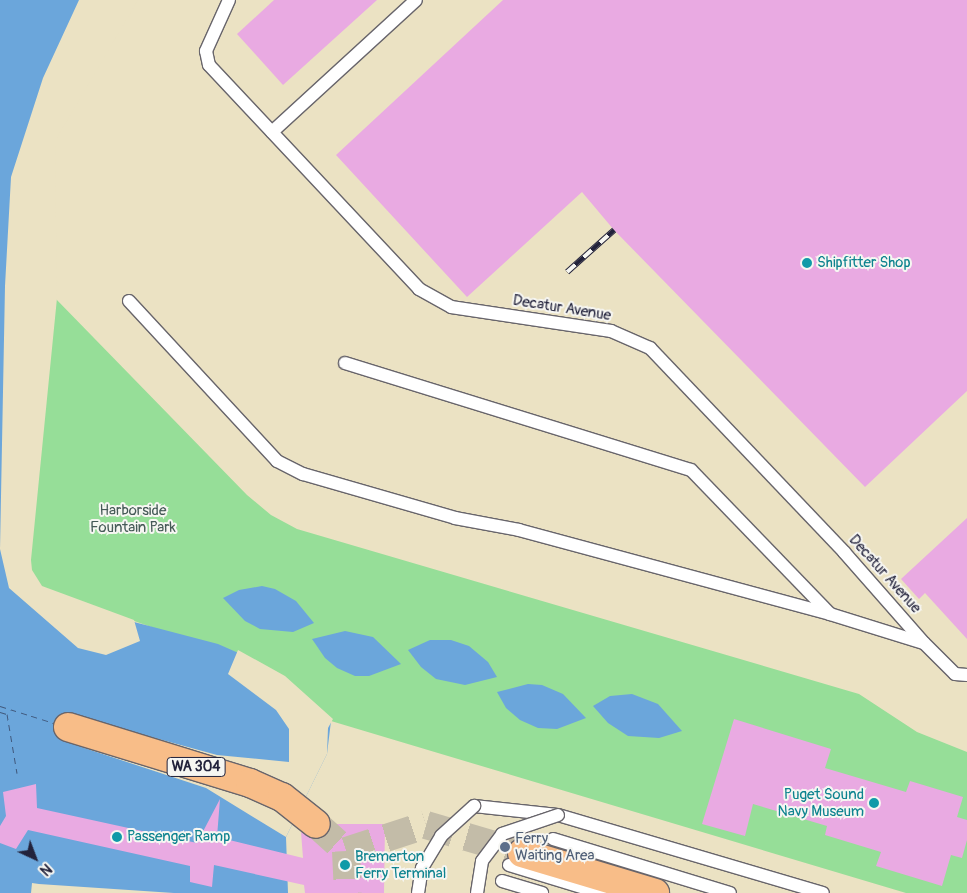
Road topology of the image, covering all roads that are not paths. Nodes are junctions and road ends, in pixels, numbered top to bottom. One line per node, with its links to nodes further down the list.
1 (229, 0): 3 (lane, Decatur Avenue)
2 (413, 1): 3 (lane)
3 (272, 132): 7 (lane, Decatur Avenue)
4 (129, 301): 6 (lane)
5 (345, 363): 6 (lane)
6 (830, 614): 7 (lane)
7 (924, 643): 8 (lane, Decatur Avenue)
8 (967, 676)
9 (68, 726): 11 (highway, WA 304)
10 (558, 815): 15 (lane, bridge); 16 (lane, bridge); 21 (lane)
11 (316, 824)
12 (553, 840): 20 (lane)
13 (516, 859): 18 (lane); 19 (highway)
14 (502, 881): 17 (lane)
15 (418, 893)
16 (477, 893)
17 (542, 893)
18 (601, 893)
19 (655, 893)
20 (730, 893)
21 (823, 893)

